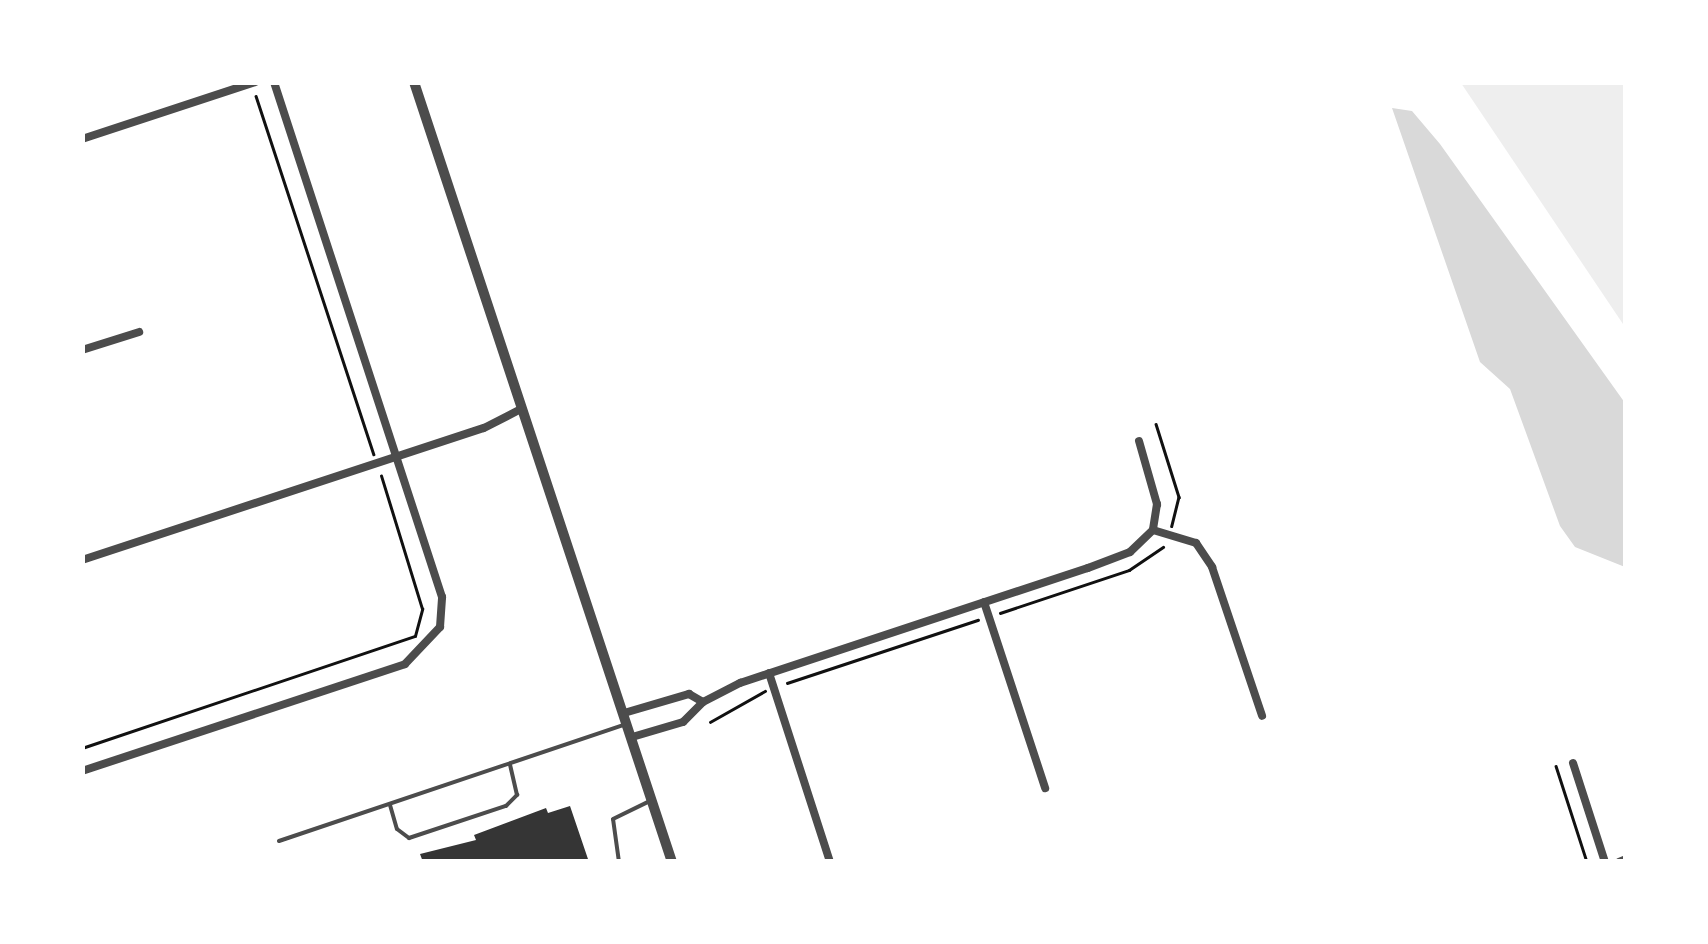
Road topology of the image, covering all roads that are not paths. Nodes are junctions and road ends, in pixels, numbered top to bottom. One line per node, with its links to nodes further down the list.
1 (255, 82): 4 (street)
2 (274, 82): 9 (street)
3 (414, 82): 7 (street)
4 (82, 139)
5 (139, 332): 6 (street)
6 (82, 350)
7 (522, 410): 9 (street); 16 (street)
8 (1139, 440): 10 (street)
9 (397, 457): 11 (street); 20 (street)
10 (1153, 530): 12 (street); 15 (street)
11 (82, 560)
12 (984, 602): 13 (street); 21 (street)
13 (769, 673): 14 (street); 27 (street)
14 (704, 702): 16 (street); 17 (street)
15 (1262, 716)
16 (626, 718): 17 (street); 19 (lane)
17 (632, 737): 22 (street)
18 (1574, 763): 28 (street)
19 (510, 764): 23 (lane); 23 (lane)
20 (82, 771)
21 (1045, 788)
22 (652, 800): 25 (lane); 26 (street)
23 (390, 805): 24 (lane)
24 (279, 841)
25 (618, 862)
26 (672, 862)
27 (830, 862)
28 (1605, 862)

